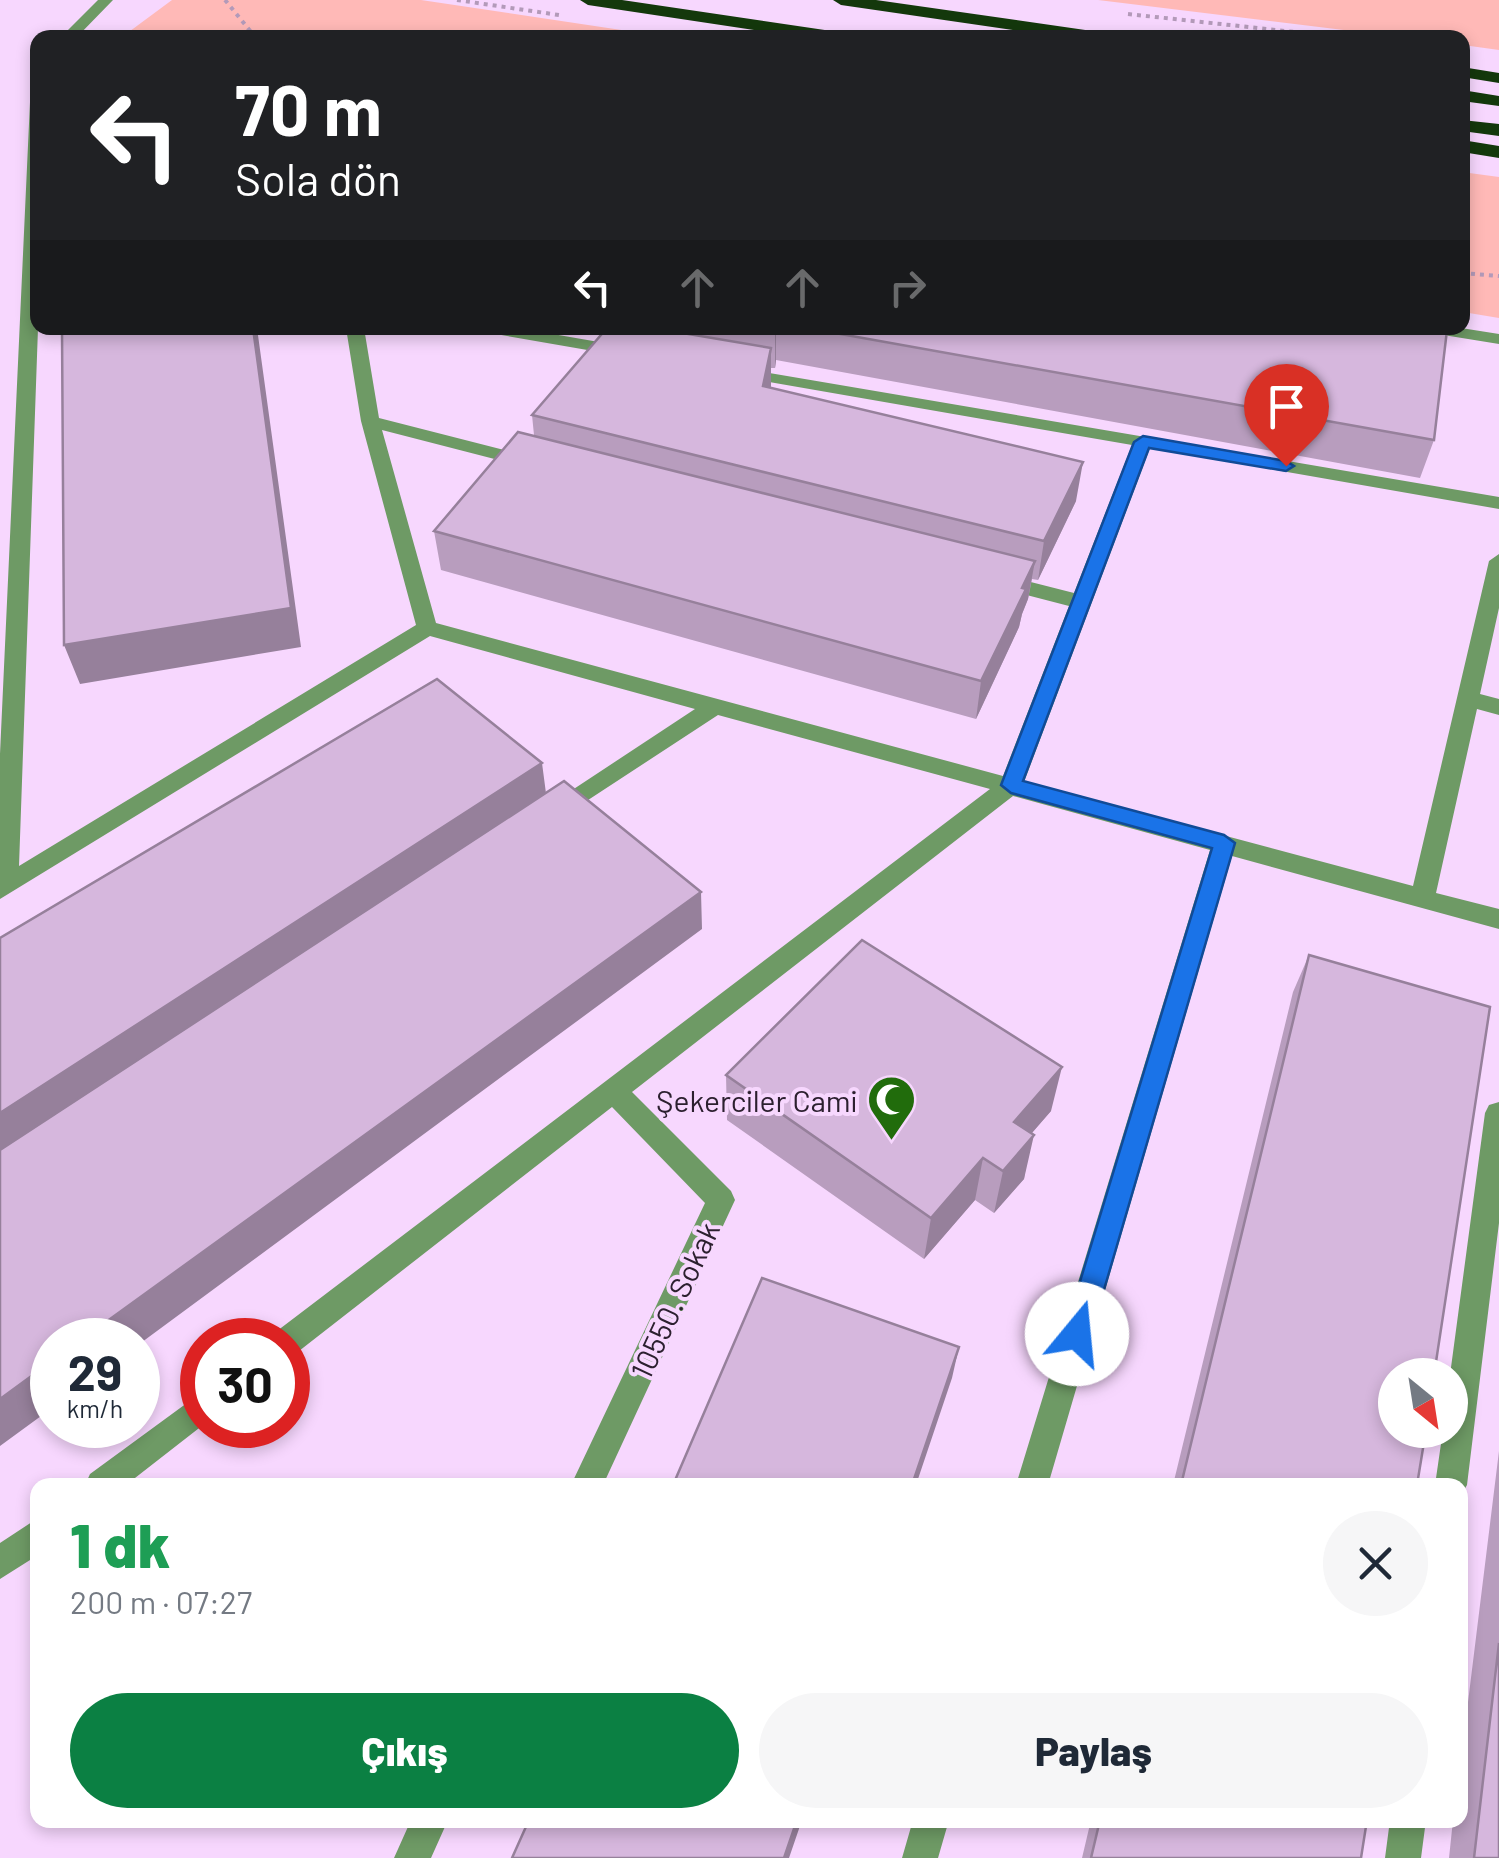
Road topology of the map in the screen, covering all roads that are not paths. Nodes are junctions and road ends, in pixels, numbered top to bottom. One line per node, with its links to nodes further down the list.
1 (106, 0): 4 (street)
2 (588, 0): 5 (highway)
3 (842, 0): 6 (highway)
4 (75, 30)
5 (791, 30)
6 (1055, 30)
7 (1470, 73): 8 (highway)
8 (1499, 78)
9 (1470, 96): 10 (highway)
10 (1499, 101)
11 (1470, 125): 12 (highway)
12 (1499, 130)
13 (1470, 147): 14 (highway)
14 (1499, 152)
15 (31, 335): 36 (street)
16 (356, 335): 22 (street)
17 (531, 335): 20 (street)
18 (1470, 335): 19 (street)
19 (1499, 340)
20 (644, 354)
21 (721, 368): 23 (street)
22 (370, 422): 24 (street); 29 (street)
23 (1143, 442): 25 (street); 28 (street)
24 (543, 466)
25 (1499, 502)
26 (1499, 560): 30 (street)
27 (985, 578): 28 (street)
28 (1082, 602): 33 (street)
29 (427, 628): 31 (street); 36 (street)
30 (1468, 699): 32 (street); 37 (street)
31 (718, 704): 33 (street); 34 (street)
32 (1499, 707)
33 (1011, 785): 35 (street); 39 (street)
34 (539, 824)
35 (1224, 843): 37 (street); 45 (street)
36 (3, 888)
37 (1423, 898): 38 (street)
38 (1499, 919)
39 (613, 1090): 41 (street); 44 (street, 10550. Sokak)
40 (1499, 1113): 46 (street)
41 (310, 1325)
42 (180, 1424): 43 (street)
43 (110, 1478)
44 (590, 1478)
45 (1034, 1478)
46 (1452, 1478)
47 (30, 1540): 48 (street)
48 (0, 1563)
49 (426, 1828): 52 (street)
50 (929, 1828): 53 (street)
51 (1407, 1828): 54 (street)
52 (412, 1858)
53 (920, 1858)
54 (1402, 1858)

